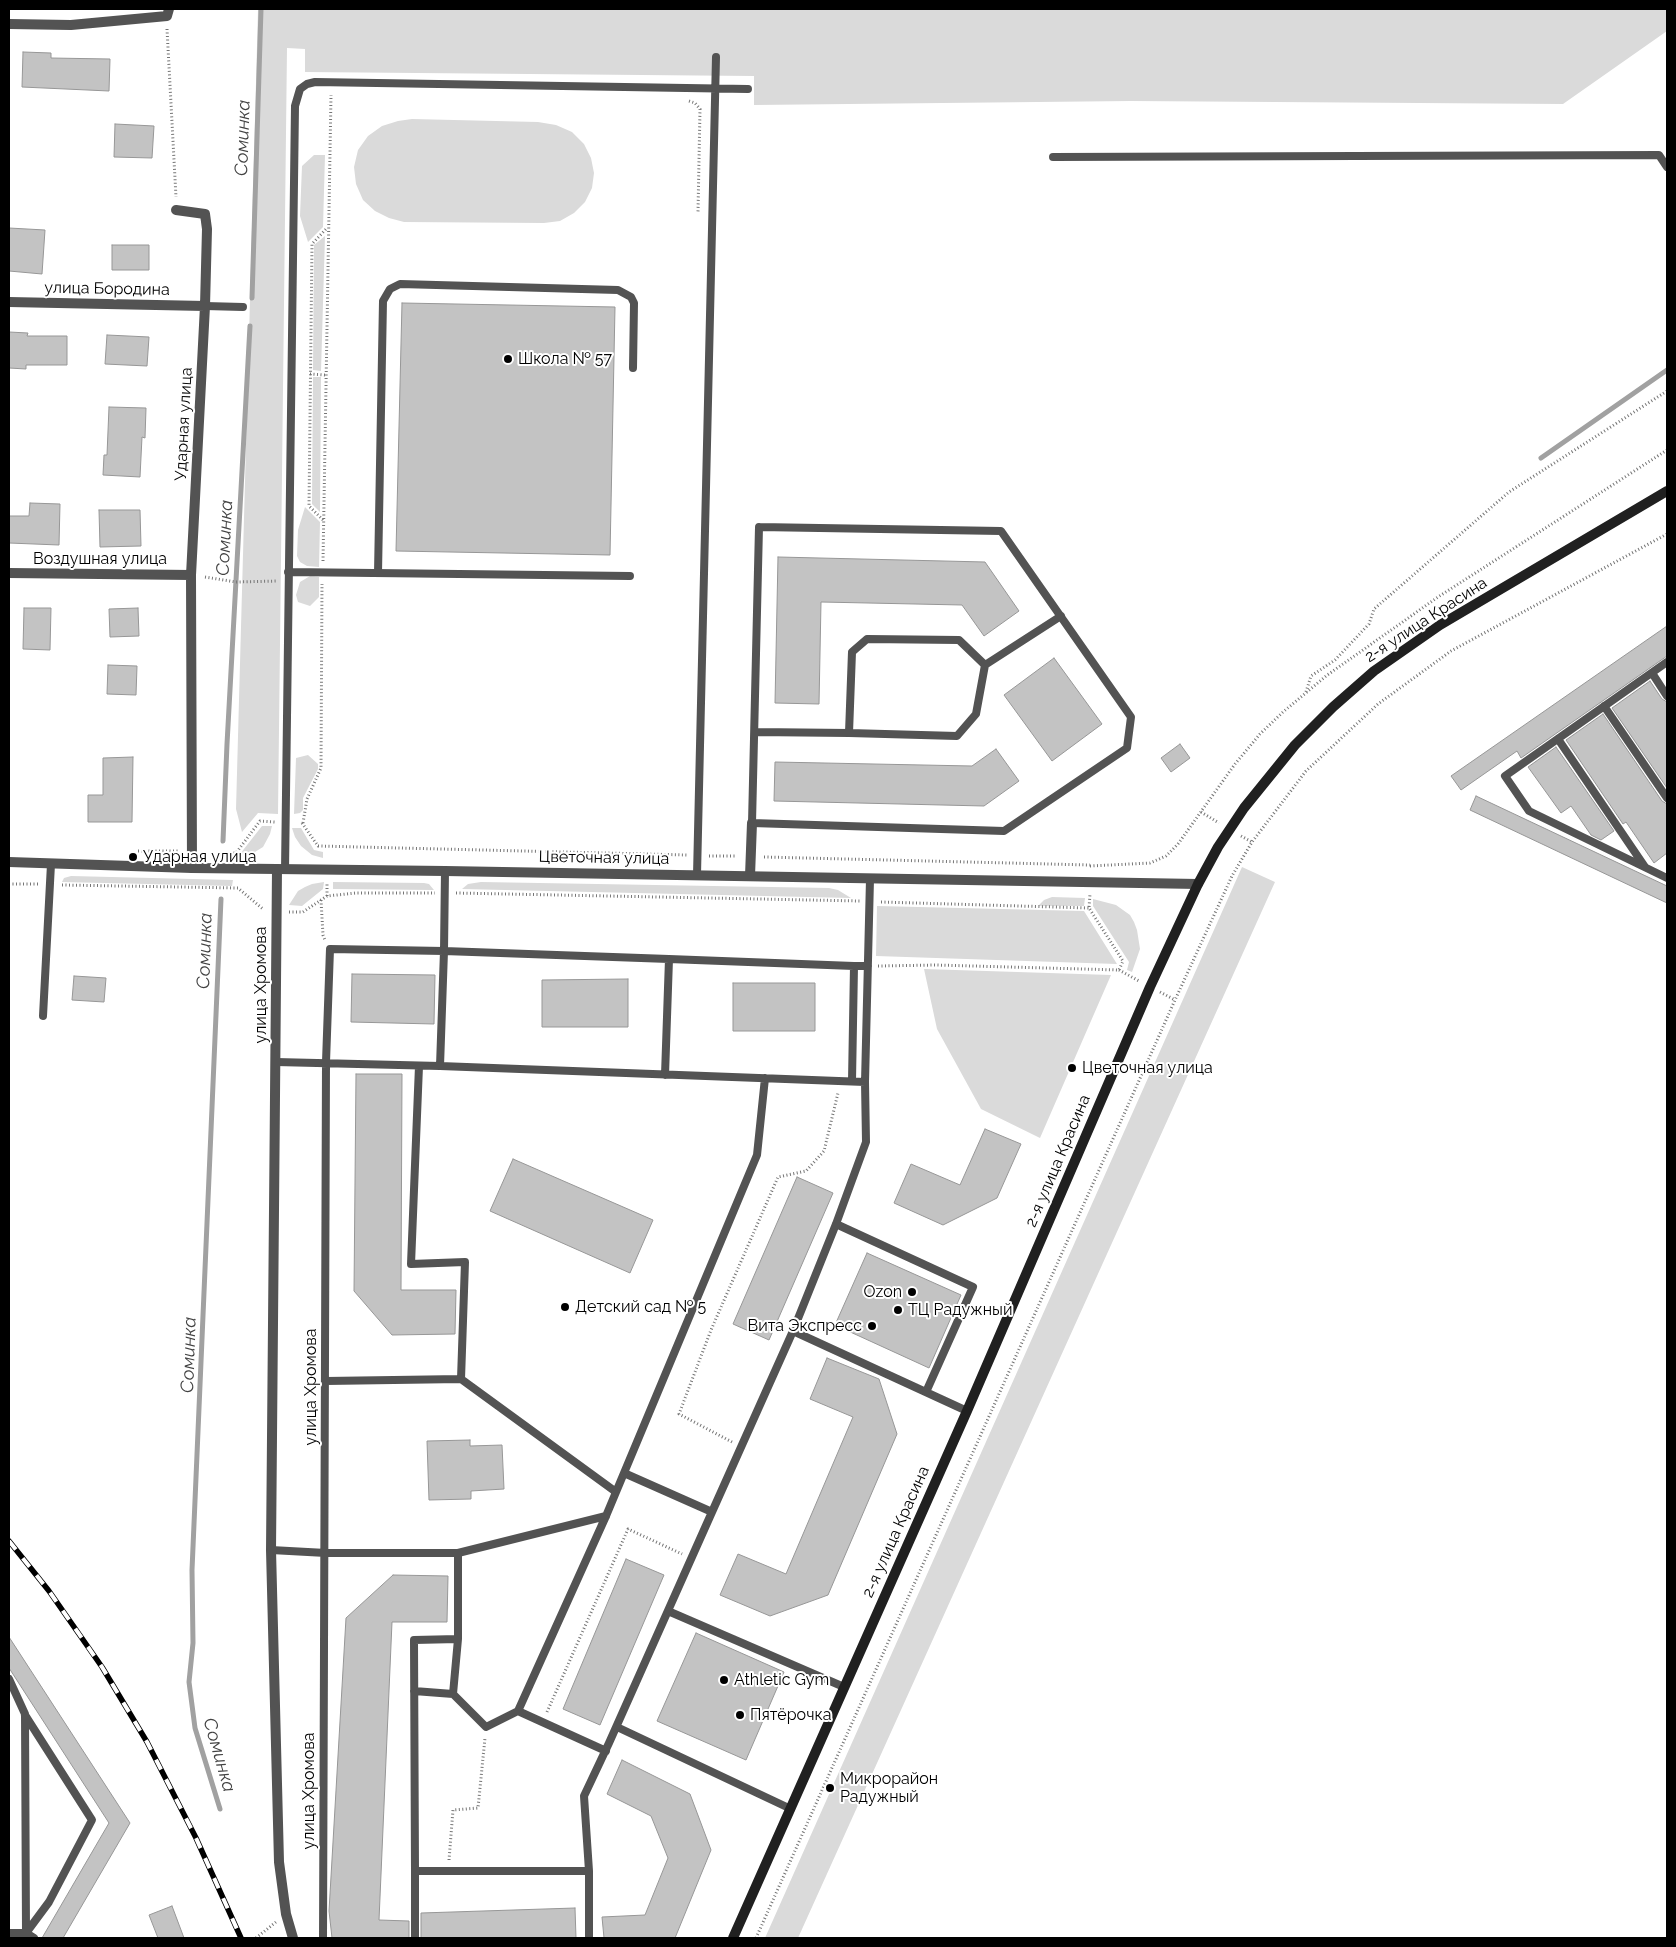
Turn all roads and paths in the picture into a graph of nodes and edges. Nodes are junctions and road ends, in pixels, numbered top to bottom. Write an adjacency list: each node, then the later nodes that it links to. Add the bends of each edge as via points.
1 (168, 12): 2 (street, via 71,25); 10 (path)
2 (9, 24)
3 (716, 57): 4 (lane)
4 (716, 88): 5 (lane); 27 (lane, via 315,82 300,89 295,106); 48 (lane)
5 (748, 89)
6 (339, 96): 12 (path, via 330,95)
7 (681, 101): 11 (path, via 695,103 700,109)
8 (1052, 157): 9 (lane, via 1659,155)
9 (1667, 166)
10 (176, 210): 14 (street, Ударная улица, via 205,214)
11 (698, 218)
12 (328, 228): 17 (path, via 312,244); 18 (path)
13 (9, 302): 14 (street, улица Бородина)
14 (205, 306): 15 (lane); 26 (street, Ударная улица)
15 (243, 307)
16 (633, 368): 25 (lane, via 634,303 631,297 618,290 400,284 390,289 383,301)
17 (310, 374): 18 (path); 21 (path, via 309,506)
18 (326, 375): 21 (path)
19 (1667, 392): 33 (path, via 1510,492 1374,609 1369,624 1335,660 1311,676)
20 (1667, 492): 64 (main road, 2-я улица Красина, via 1440,625 1353,689 1314,725 1260,786 1218,847)
21 (323, 520): 23 (path)
22 (1667, 534): 126 (path, via 1451,651 1378,704 1306,771 1252,842 1232,876)
23 (323, 572): 25 (lane); 27 (lane); 41 (path, via 321,768 308,799)
24 (9, 573): 26 (street, Воздушная улица)
25 (378, 573): 28 (lane)
26 (191, 575): 27 (path, via 236,582); 45 (street, Ударная улица)
27 (288, 576): 40 (lane)
28 (630, 576)
29 (1061, 616): 31 (lane); 36 (lane, via 1001,531 758,527); 42 (lane, via 1130,717 1127,748 1004,831)
30 (1667, 662): 32 (lane)
31 (985, 665): 37 (lane, via 976,714 957,736); 37 (lane, via 959,640 867,639 852,652)
32 (1652, 673): 34 (lane); 35 (lane)
33 (1305, 693)
34 (1667, 696)
35 (1604, 706): 38 (lane); 39 (lane)
36 (755, 732): 37 (lane); 42 (lane)
37 (849, 733)
38 (1558, 739): 54 (lane); 54 (lane, via 1505,776 1529,811)
39 (1667, 798)
40 (286, 822): 41 (path); 46 (path, via 260,821 236,853); 55 (lane)
41 (303, 823): 47 (path, via 318,846)
42 (752, 823): 49 (street)
43 (688, 845): 47 (path)
44 (134, 851): 45 (path)
45 (192, 852): 53 (street, Ударная улица)
46 (226, 854)
47 (688, 855): 48 (path)
48 (698, 855): 49 (path); 57 (lane)
49 (751, 856): 52 (path); 58 (street)
50 (9, 862): 51 (street, Цветочная улица)
51 (51, 864): 53 (street, Цветочная улица); 63 (lane)
52 (1090, 865)
53 (192, 868): 55 (street, Цветочная улица)
54 (1646, 868): 59 (lane)
55 (281, 870): 56 (street, Цветочная улица); 69 (street, улица Хромова)
56 (445, 871): 57 (street, Цветочная улица); 65 (lane)
57 (697, 875): 58 (street, Цветочная улица)
58 (750, 876): 60 (street, Цветочная улица)
59 (1667, 878)
60 (870, 879): 61 (street, Цветочная улица); 67 (lane)
61 (1090, 883): 64 (street, Цветочная улица); 68 (path)
62 (9, 884): 63 (path)
63 (50, 884): 69 (path, via 238,888 266,911); 75 (lane)
64 (1198, 884): 90 (main road, 2-я улица Красина, via 1150,987)
65 (444, 892): 66 (path, via 356,893 327,896); 67 (path); 71 (lane)
66 (321, 900): 69 (path, via 303,912); 70 (path)
67 (869, 901): 68 (path); 74 (lane)
68 (1089, 908): 74 (path, via 1123,961 1119,970)
69 (276, 912): 76 (street, улица Хромова)
70 (322, 936)
71 (444, 951): 72 (lane); 77 (lane, улица Хромова, via 330,949); 79 (lane)
72 (669, 959): 73 (lane); 80 (lane)
73 (854, 966): 74 (lane); 83 (lane)
74 (868, 966): 84 (lane)
75 (43, 1016)
76 (276, 1062): 77 (lane); 96 (street, улица Хромова)
77 (326, 1062): 78 (lane); 88 (lane, улица Хромова)
78 (419, 1066): 79 (lane); 87 (lane, via 411,1264 465,1262)
79 (440, 1066): 80 (lane)
80 (664, 1074): 81 (lane)
81 (765, 1078): 82 (lane); 92 (lane, via 757,1155)
82 (841, 1081): 83 (lane); 91 (path, via 824,1151 806,1171 778,1177 711,1330 680,1414)
83 (852, 1081): 84 (lane)
84 (866, 1082): 85 (lane, via 866,1142)
85 (836, 1224): 86 (lane); 89 (lane, via 972,1287)
86 (793, 1331): 89 (lane); 91 (lane)
87 (462, 1379): 88 (lane); 93 (lane)
88 (326, 1381): 97 (lane, улица Хромова)
89 (926, 1392): 90 (lane)
90 (967, 1411): 103 (main road, 2-я улица Красина)
91 (741, 1447): 94 (lane)
92 (624, 1473): 93 (lane); 94 (lane)
93 (616, 1492): 95 (lane)
94 (712, 1512): 99 (lane)
95 (606, 1516): 98 (lane); 106 (lane)
96 (271, 1550): 97 (lane); 116 (street, улица Хромова, via 279,1862)
97 (326, 1553): 98 (lane); 122 (lane, улица Хромова)
98 (458, 1553): 101 (lane)
99 (692, 1559): 100 (lane); 107 (path, via 628,1530)
100 (668, 1611): 103 (lane); 110 (lane)
101 (458, 1639): 104 (lane, via 414,1640); 105 (lane)
102 (9, 1679): 108 (lane)
103 (844, 1687): 112 (main road, 2-я улица Красина)
104 (414, 1691): 105 (lane); 115 (lane)
105 (453, 1694): 109 (lane)
106 (518, 1711): 109 (lane); 111 (lane)
107 (547, 1713)
108 (25, 1714): 118 (lane); 118 (lane, via 92,1820 49,1902)
109 (486, 1727): 113 (path, via 478,1808 453,1810)
110 (616, 1727): 111 (lane); 112 (lane)
111 (606, 1751): 114 (lane, via 584,1796)
112 (791, 1808): 125 (main road, 2-я улица Красина)
113 (448, 1871): 114 (lane); 115 (lane)
114 (589, 1871): 124 (lane)
115 (415, 1872): 123 (lane)
116 (286, 1914): 120 (path); 121 (street, улица Хромова)
117 (9, 1933): 118 (lane)
118 (26, 1933): 119 (lane)
119 (34, 1938)
120 (256, 1938)
121 (293, 1938)
122 (324, 1938)
123 (415, 1938)
124 (589, 1938)
125 (733, 1938)
126 (756, 1938)

